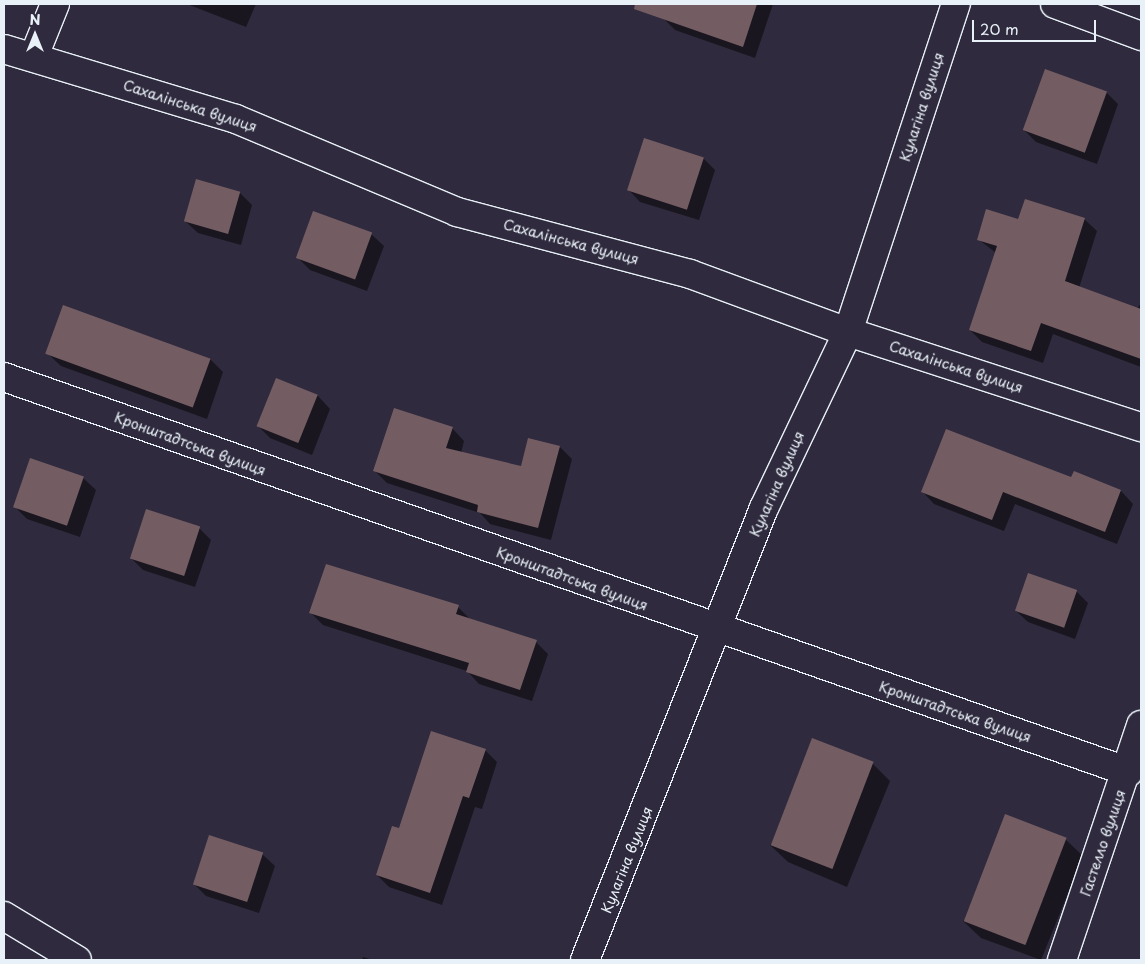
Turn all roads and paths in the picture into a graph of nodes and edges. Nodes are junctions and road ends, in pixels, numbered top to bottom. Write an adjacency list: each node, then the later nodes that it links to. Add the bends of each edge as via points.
1 (56, 4): 6 (street)
2 (956, 4): 7 (street, Кулагіна вулиця)
3 (1055, 4): 4 (street)
4 (1141, 36)
5 (4, 49): 6 (street, Сахалінська вулиця)
6 (34, 56): 7 (street, Сахалінська вулиця, via 236,119 456,212 690,274)
7 (848, 332): 9 (street, Сахалінська вулиця); 10 (street, Кулагіна вулиця, via 764,508)
8 (4, 377): 10 (street, Кронштадтська вулиця)
9 (1141, 427)
10 (716, 630): 12 (street, Кронштадтська вулиця); 15 (street, Кулагіна вулиця)
11 (1141, 725): 12 (street, Гастелло вулиця)
12 (1135, 775): 16 (street, Гастелло вулиця)
13 (4, 916): 14 (street)
14 (77, 960)
15 (585, 960)
16 (1062, 960)

